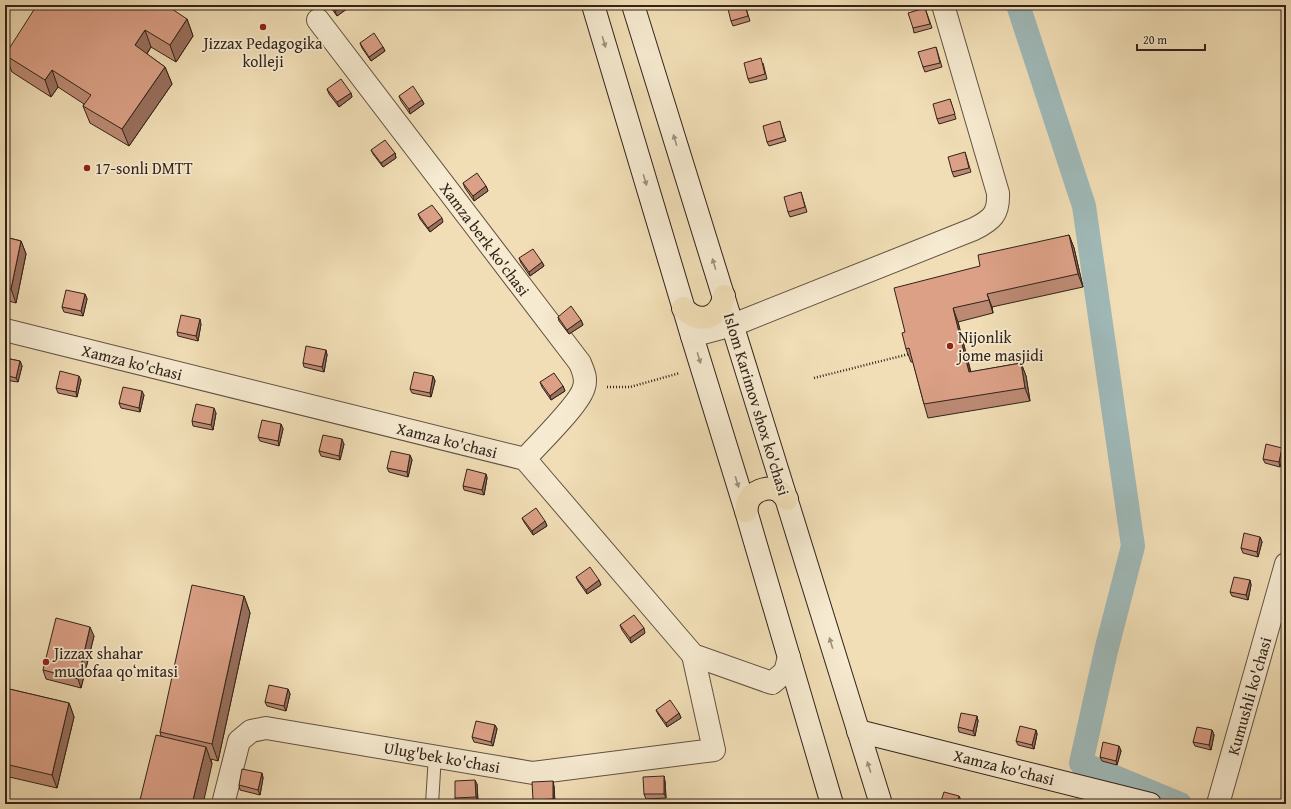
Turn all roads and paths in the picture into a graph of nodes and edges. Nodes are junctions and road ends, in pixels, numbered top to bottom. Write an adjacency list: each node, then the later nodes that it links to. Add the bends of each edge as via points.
1 (592, 5): 6 (street, one-way to 6)
2 (633, 5): 5 (street, Islom Karimov shox ko'chasi, one-way to 2)
3 (943, 5): 7 (street, via 998,192 999,203 996,212 988,222 974,229)
4 (318, 20): 13 (street, Xamza berk ko'chasi, via 580,363 585,376)
5 (724, 296): 6 (main road, via 723,304 712,316 696,318); 7 (street, Islom Karimov shox ko'chasi)
6 (683, 308): 9 (street)
7 (733, 325): 9 (street); 15 (street, Islom Karimov shox ko'chasi)
8 (5, 330): 14 (street, Xamza ko'chasi)
9 (692, 336): 11 (street, one-way to 11)
10 (909, 354): 12 (path)
11 (702, 368): 13 (path, via 630,387); 16 (street, one-way to 16)
12 (814, 378)
13 (584, 388): 14 (street, via 578,400)
14 (525, 459): 18 (street)
15 (787, 499): 16 (main road, via 770,488 761,490 748,501); 20 (street, Islom Karimov shox ko'chasi, one-way to 15)
16 (746, 511): 19 (street)
17 (1286, 564): 27 (street, Kumushli ko'chasi)
18 (693, 655): 19 (street, via 772,684 784,672); 21 (street, Ulug'bek ko'chasi, via 714,750 533,773)
19 (789, 657): 24 (street)
20 (858, 731): 25 (street, Islom Karimov shox ko'chasi, one-way to 20); 26 (street, Xamza ko'chasi)
21 (435, 755): 22 (street, Ulug'bek ko'chasi, via 266,728 251,731 239,741); 23 (lane)
22 (224, 804)
23 (432, 804)
24 (832, 804)
25 (881, 804)
26 (1150, 804)
27 (1218, 804)

